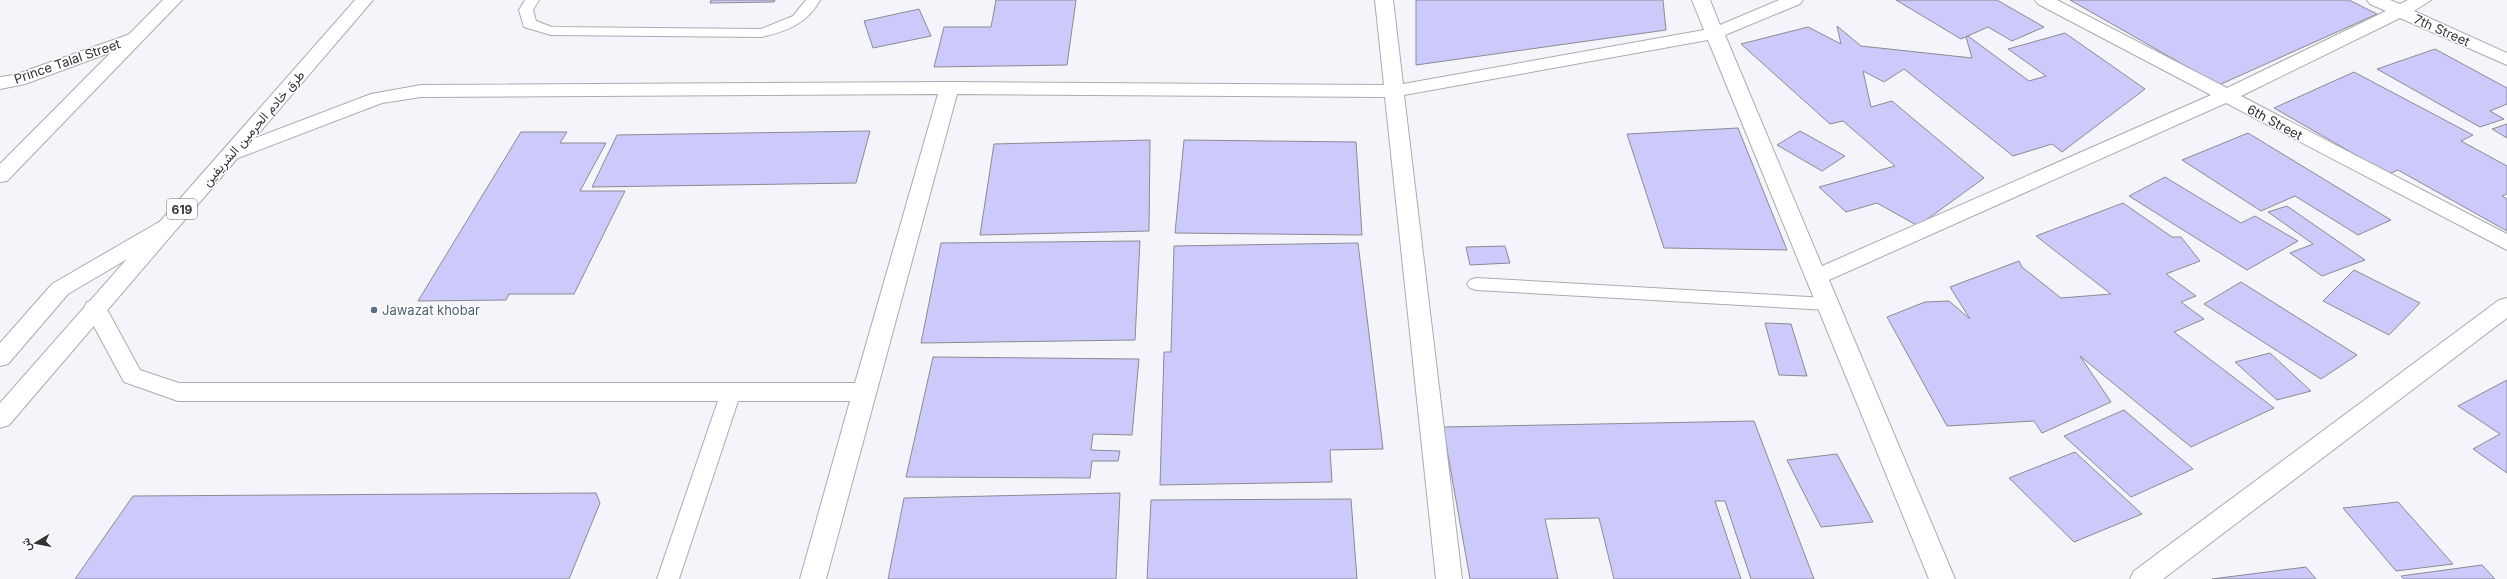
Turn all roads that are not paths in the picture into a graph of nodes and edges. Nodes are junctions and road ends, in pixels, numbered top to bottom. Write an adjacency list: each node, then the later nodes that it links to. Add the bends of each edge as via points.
1 (173, 0): 13 (main road)
2 (364, 0): 19 (main road, طرق خادم الحرمين الشريفين / 619)
3 (532, 0): 4 (lane, via 526,10 529,24 551,31 762,33 790,24 808,12)
4 (813, 0)
5 (1384, 0): 17 (main road)
6 (1701, 0): 12 (main road)
7 (1794, 0): 12 (main road)
8 (2044, 0): 18 (main road, 6th Street)
9 (2376, 0): 11 (main road, 7th Street)
10 (2422, 0): 11 (main road)
11 (2401, 12): 14 (main road, 7th Street); 18 (main road)
12 (1715, 33): 17 (main road); 23 (main road)
13 (133, 38): 15 (main road, Prince Talal Street, via 18,80); 20 (main road)
14 (2507, 60)
15 (0, 83)
16 (949, 88): 17 (main road); 19 (main road, via 421,91 378,98); 30 (main road)
17 (1395, 91): 34 (main road)
18 (2226, 96): 22 (main road, 6th Street); 23 (main road)
19 (231, 154): 21 (main road, طرق خادم الحرمين الشريفين / 619)
20 (0, 176)
21 (166, 227): 27 (main road, طرق خادم الحرمين الشريفين / 619); 28 (main road, via 60,289)
22 (2507, 243)
23 (1816, 276): 25 (main road)
24 (1476, 284): 25 (lane)
25 (1827, 304): 35 (main road)
26 (2507, 306): 36 (main road)
27 (95, 308): 29 (main road, via 132,376 178,392); 31 (main road, طرق خادم الحرمين الشريفين / 619)
28 (0, 358)
29 (731, 392): 30 (main road); 32 (lane)
30 (866, 392): 33 (main road)
31 (0, 419)
32 (668, 579)
33 (813, 579)
34 (1449, 579)
35 (1942, 579)
36 (2143, 579)

